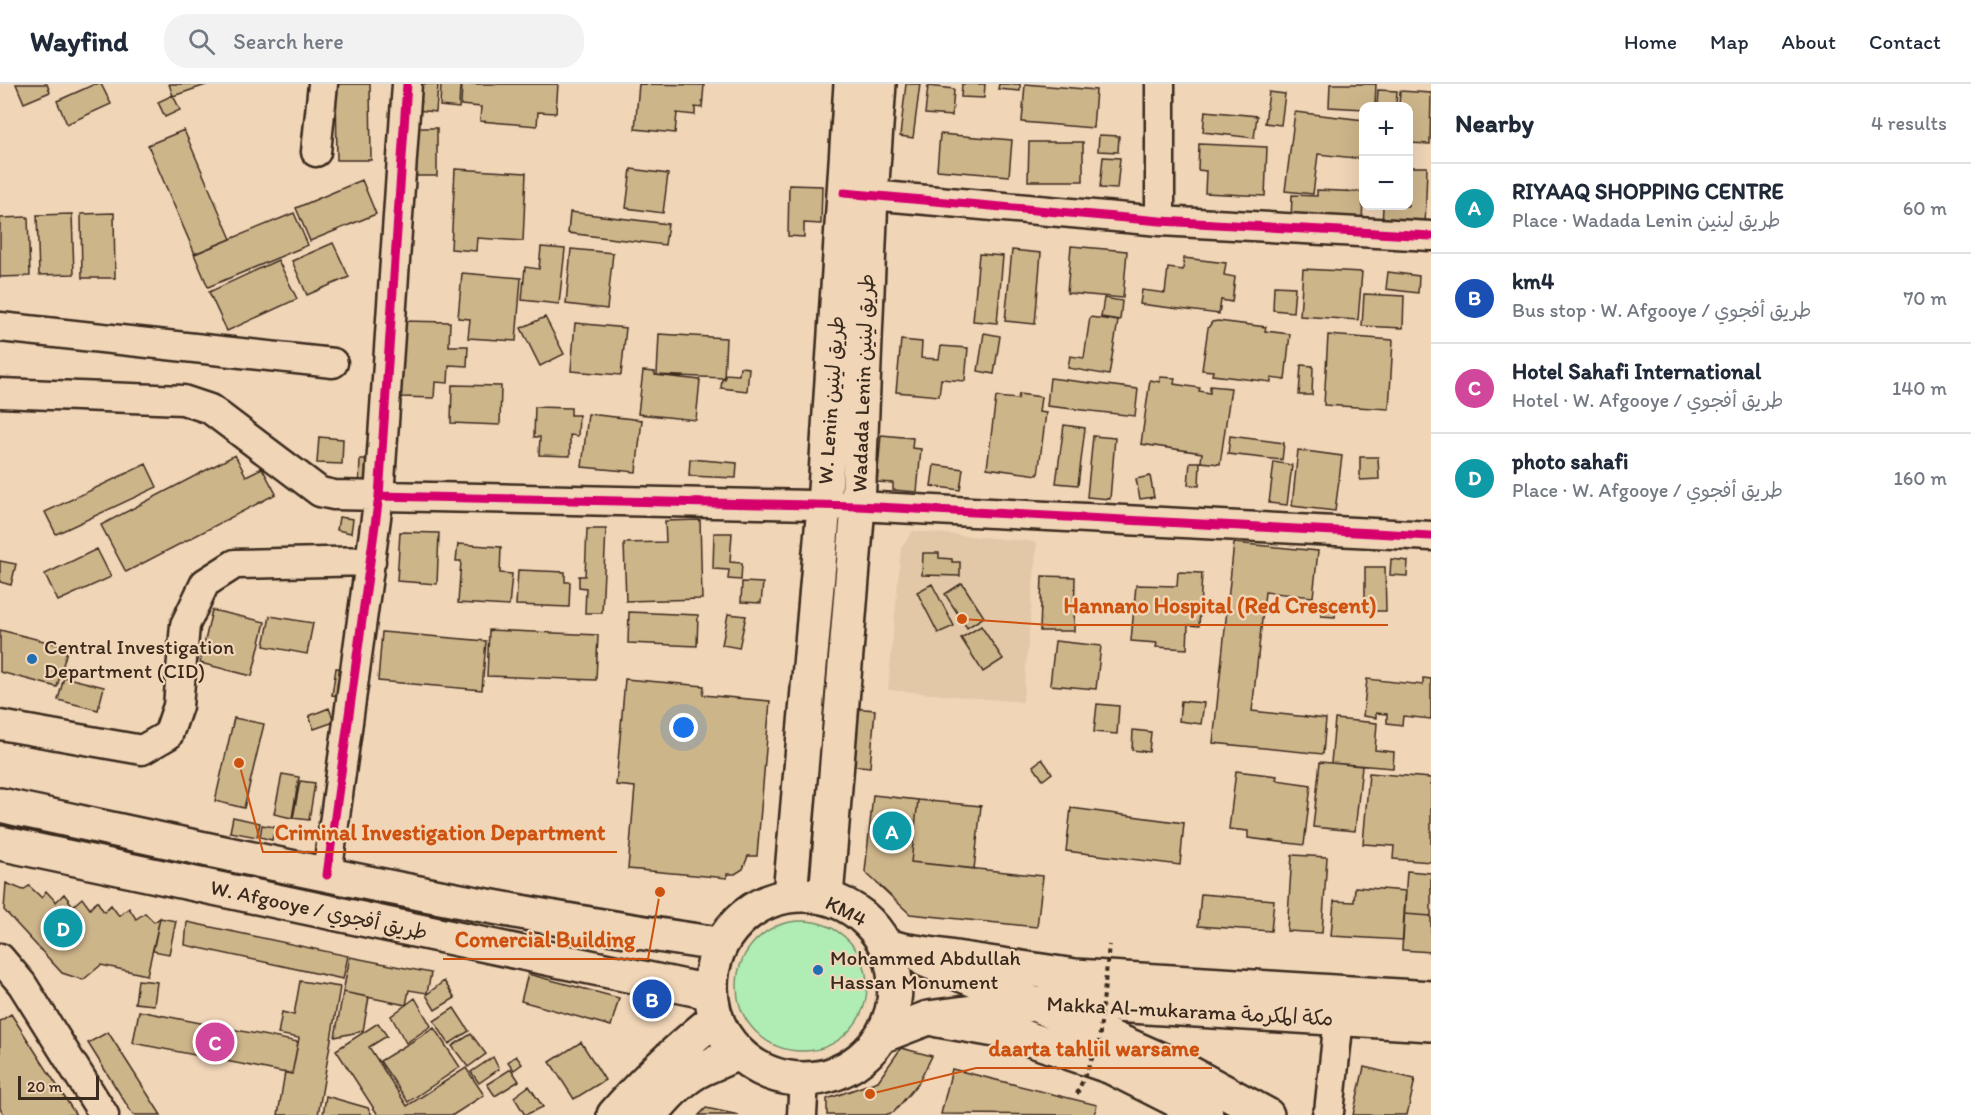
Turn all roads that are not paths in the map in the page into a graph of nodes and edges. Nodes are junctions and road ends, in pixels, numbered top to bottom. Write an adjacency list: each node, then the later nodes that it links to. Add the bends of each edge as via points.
1 (323, 84): 6 (street)
2 (407, 84): 13 (street)
3 (851, 84): 7 (main road, W. Lenin طريق لينين)
4 (879, 84): 7 (main road, Wadada Lenin طريق لينين)
5 (1160, 84): 8 (street)
6 (316, 152)
7 (857, 194): 8 (street); 14 (main road, W. Lenin طريق لينين); 15 (main road, Wadada Lenin طريق لينين)
8 (1160, 221): 9 (street)
9 (1431, 236)
10 (0, 327): 11 (street)
11 (333, 363)
12 (0, 393): 13 (street, via 196,403 210,409 320,492)
13 (379, 496): 14 (street); 17 (street)
14 (824, 506): 15 (street); 22 (main road, W. Lenin طريق لينين)
15 (858, 506): 16 (street); 23 (main road, Wadada Lenin طريق لينين)
16 (1431, 536)
17 (371, 561): 18 (street, via 235,564 205,583 185,626 178,706 168,735 142,750); 21 (street)
18 (0, 725)
19 (0, 804): 21 (main road)
20 (0, 843): 29 (main road, W. Afgooye / طريق أفجوي)
21 (327, 875): 24 (main road)
22 (790, 895): 23 (main road, KM4); 24 (main road, KM4, via 758,905 740,918)
23 (826, 897): 25 (main road, KM4, via 859,913)
24 (719, 944): 29 (main road, KM4, via 712,965)
25 (895, 948): 28 (main road); 30 (main road, Makka Al-mukarama مكة المكرمة, via 1075,976); 33 (main road, KM4, via 895,1001)
26 (0, 958): 36 (street, via 22,984)
27 (1431, 998): 30 (main road, Makka Al-mukarama مكة المكرمة)
28 (1034, 1004): 30 (main road, Makka Al-mukarama مكة المكرمة); 31 (main road, Makka Al-mukarama مكة المكرمة); 41 (main road, via 1184,1070)
29 (712, 1005): 34 (main road, KM4, via 725,1037); 37 (main road, via 687,1041 641,1083)
30 (1339, 1005): 32 (main road, Makka Al-mukarama مكة المكرمة); 42 (street)
31 (928, 1018): 33 (main road, Makka Al-mukarama مكة المكرمة); 40 (main road, via 1023,1036 1111,1067)
32 (1431, 1024)
33 (881, 1036): 35 (main road, KM4, via 867,1054 848,1067 827,1076)
34 (738, 1053): 35 (main road, KM4, via 769,1073); 38 (main road, via 685,1080)
35 (804, 1079): 39 (street)
36 (104, 1115)
37 (614, 1115)
38 (651, 1115)
39 (802, 1115)
40 (1206, 1115)
41 (1267, 1115)
42 (1327, 1115)

